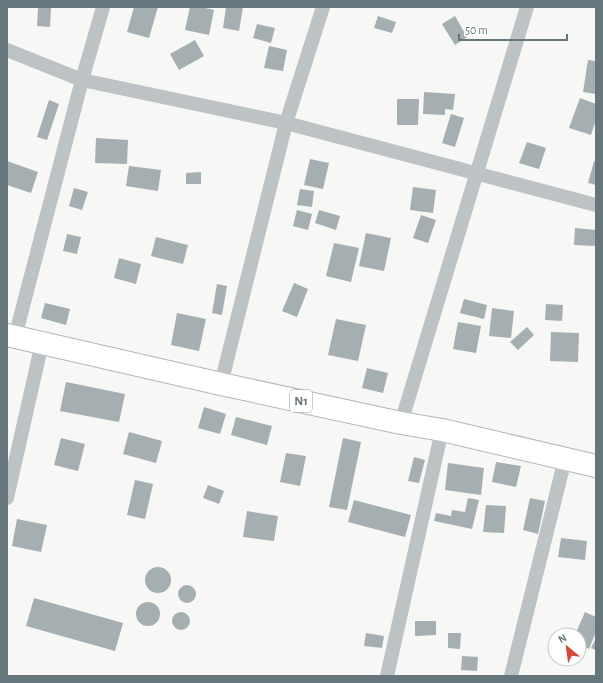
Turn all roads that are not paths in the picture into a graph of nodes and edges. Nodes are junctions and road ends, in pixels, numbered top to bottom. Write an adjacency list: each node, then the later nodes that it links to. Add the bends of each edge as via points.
1 (103, 7): 5 (street)
2 (323, 7): 6 (street)
3 (527, 7): 7 (street)
4 (7, 50): 5 (street)
5 (82, 80): 6 (street); 9 (street)
6 (286, 123): 7 (street); 11 (street)
7 (477, 173): 8 (street); 12 (street)
8 (596, 205)
9 (11, 336): 10 (highway, N1)
10 (42, 343): 11 (highway, N1); 16 (street)
11 (222, 384): 12 (highway, N1)
12 (401, 423): 13 (highway, N1)
13 (442, 430): 14 (highway, N1); 17 (street)
14 (565, 459): 15 (highway, N1); 18 (street)
15 (596, 466)
16 (7, 498)
17 (387, 676)
18 (511, 676)

